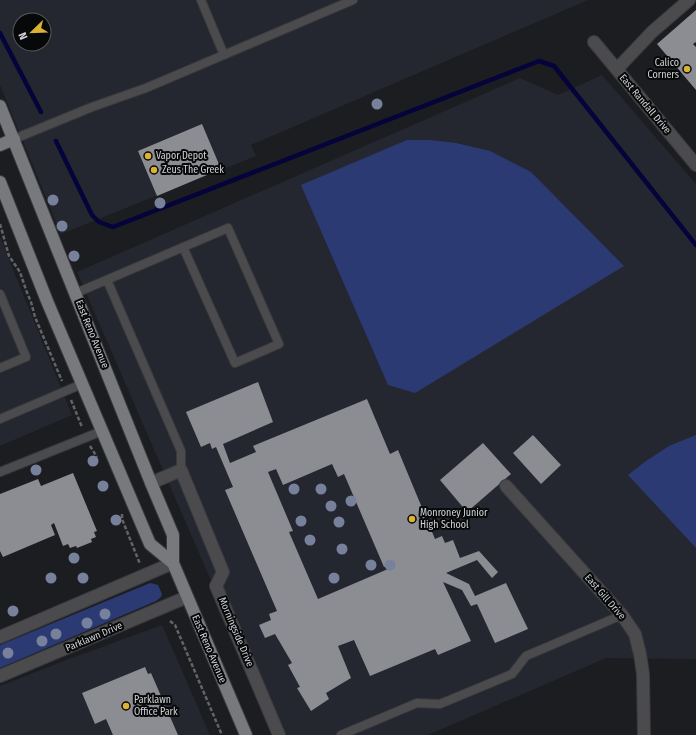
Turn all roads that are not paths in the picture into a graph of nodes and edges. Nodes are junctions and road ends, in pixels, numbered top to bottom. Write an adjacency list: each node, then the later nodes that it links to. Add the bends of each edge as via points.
1 (201, 0): 5 (lane)
2 (353, 0): 5 (lane)
3 (689, 0): 6 (street, via 652,32)
4 (594, 42): 6 (street, East Randall Drive)
5 (224, 55): 8 (lane)
6 (616, 69): 10 (street, East Randall Drive)
7 (0, 106): 8 (main road, East Reno Avenue)
8 (14, 139): 9 (main road); 14 (main road, East Reno Avenue)
9 (0, 145)
10 (696, 165)
11 (0, 182): 17 (main road, East Reno Avenue)
12 (183, 247): 12 (lane, via 228,228 279,344 235,363); 13 (lane)
13 (107, 280): 14 (lane); 20 (lane, via 181,451)
14 (76, 293): 22 (main road, East Reno Avenue)
15 (0, 294): 16 (lane, via 26,357)
16 (0, 368)
17 (82, 384): 18 (lane); 19 (main road, East Reno Avenue)
18 (0, 419)
19 (102, 431): 21 (lane); 24 (main road, East Reno Avenue, via 150,544)
20 (181, 470): 22 (street); 30 (street, Morningside Drive, via 223,572 216,586)
21 (0, 472)
22 (151, 483): 24 (main road, East Reno Avenue, via 173,535)
23 (506, 486): 26 (street, East Gill Drive)
24 (173, 563): 25 (main road, East Reno Avenue); 27 (street)
25 (187, 598): 28 (street, Parklawn Drive); 29 (main road, East Reno Avenue)
26 (622, 615): 31 (lane, via 526,656 512,674 440,704 417,703); 32 (street, East Gill Drive, via 635,634 640,654 643,674)
27 (0, 637)
28 (0, 676)
29 (246, 735)
30 (279, 735)
31 (341, 735)
32 (644, 735)

